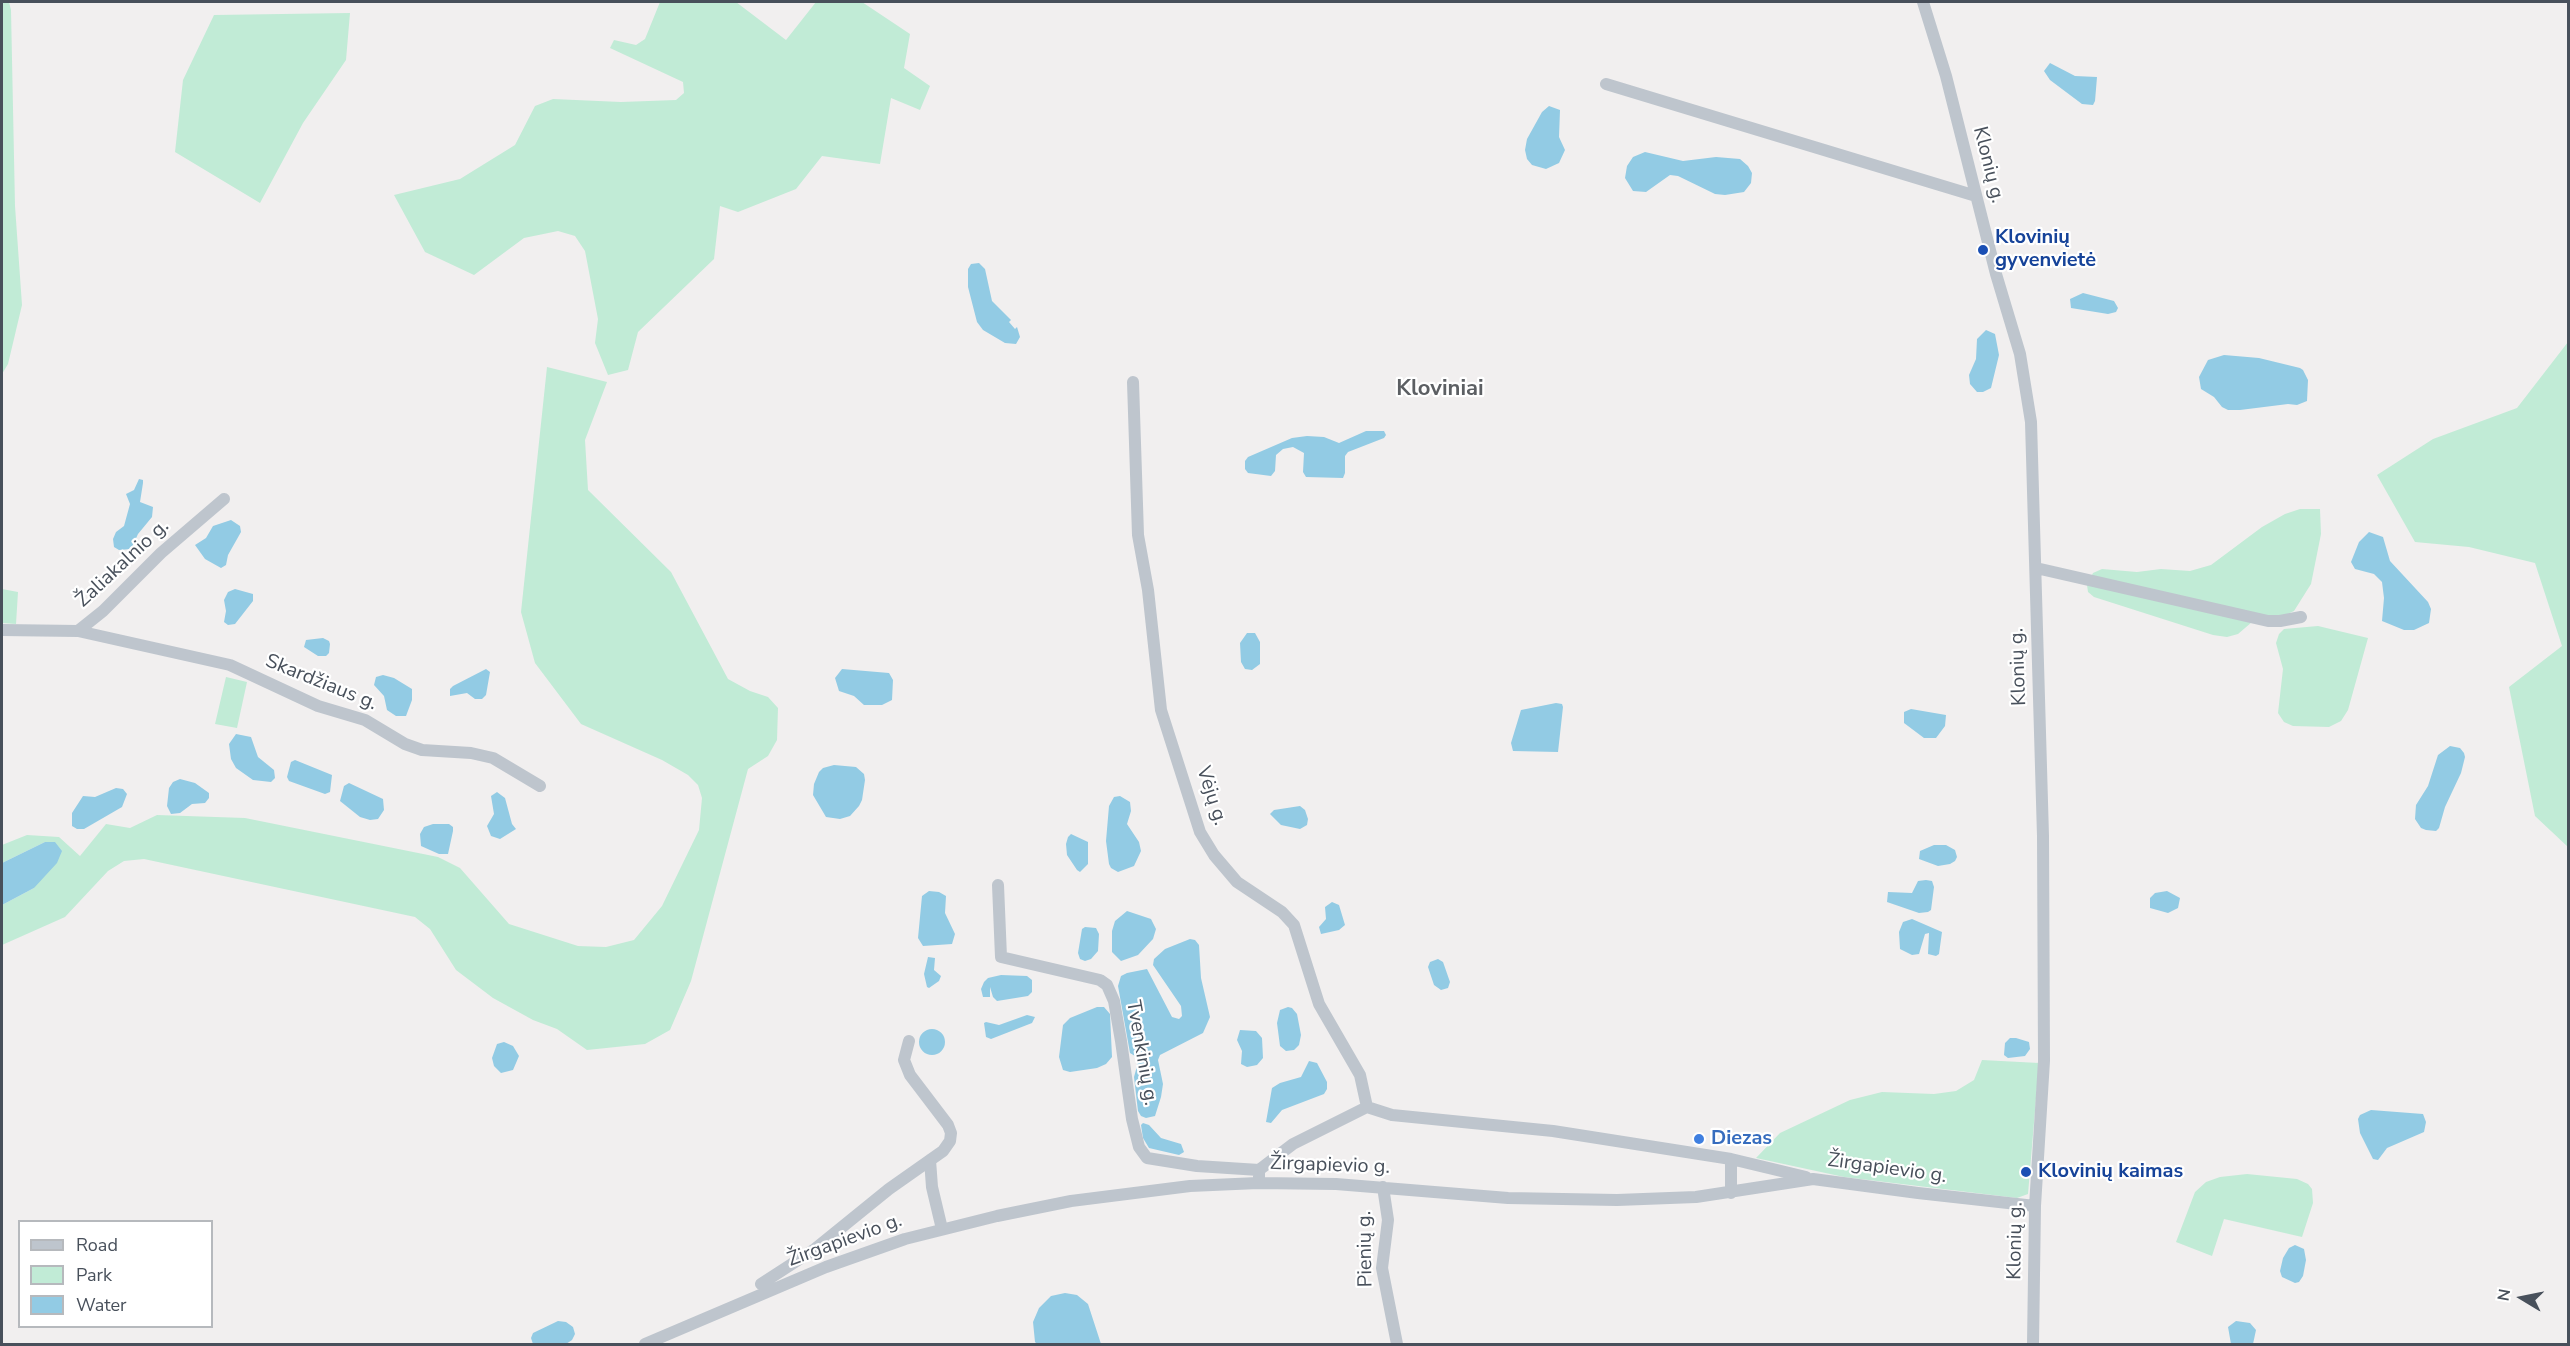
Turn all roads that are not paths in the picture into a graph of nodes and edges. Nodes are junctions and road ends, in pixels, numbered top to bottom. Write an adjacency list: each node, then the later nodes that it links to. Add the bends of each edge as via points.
1 (1923, 2): 3 (street, Klonių g.)
2 (1606, 84): 3 (street)
3 (1976, 196): 6 (street, Klonių g., via 2020,354 2031,422)
4 (1133, 382): 13 (street, Vėjų g., via 1138,535 1161,710 1200,832 1237,882 1282,912 1294,925 1319,1004 1360,1075)
5 (224, 499): 9 (street, Žaliakalnio g.)
6 (2036, 568): 7 (street, via 2268,621); 20 (street, Klonių g., via 2044,1061)
7 (2301, 617)
8 (2, 630): 9 (street, Žaliakalnio g.)
9 (78, 631): 10 (street, Skardžiaus g., via 230,665 318,706 365,720 405,744 423,750 493,758)
10 (540, 786)
11 (998, 885): 16 (street, Tvenkinių g., via 1001,957 1100,980 1107,986 1121,1041 1132,1119 1139,1147 1147,1158)
12 (909, 1041): 15 (street, via 904,1060 910,1075 951,1133 943,1151)
13 (1367, 1107): 14 (street, via 1392,1115 1553,1131); 16 (street, via 1293,1143)
14 (1731, 1159): 17 (street); 19 (street)
15 (930, 1160): 21 (street); 22 (street, via 815,1249)
16 (1259, 1176): 18 (street, Žirgapievio g.); 21 (street, Žirgapievio g., via 1110,1195)
17 (1813, 1179): 19 (street, Žirgapievio g.); 20 (street, Žirgapievio g.)
18 (1383, 1187): 19 (street, Žirgapievio g., via 1555,1199); 24 (street, Pienių g., via 1388,1220 1382,1268)
19 (1731, 1193)
20 (2036, 1206): 25 (street, Klonių g.)
21 (942, 1229): 23 (street, Žirgapievio g., via 826,1267)
22 (761, 1284)
23 (645, 1344)
24 (1397, 1344)
25 (2033, 1344)

